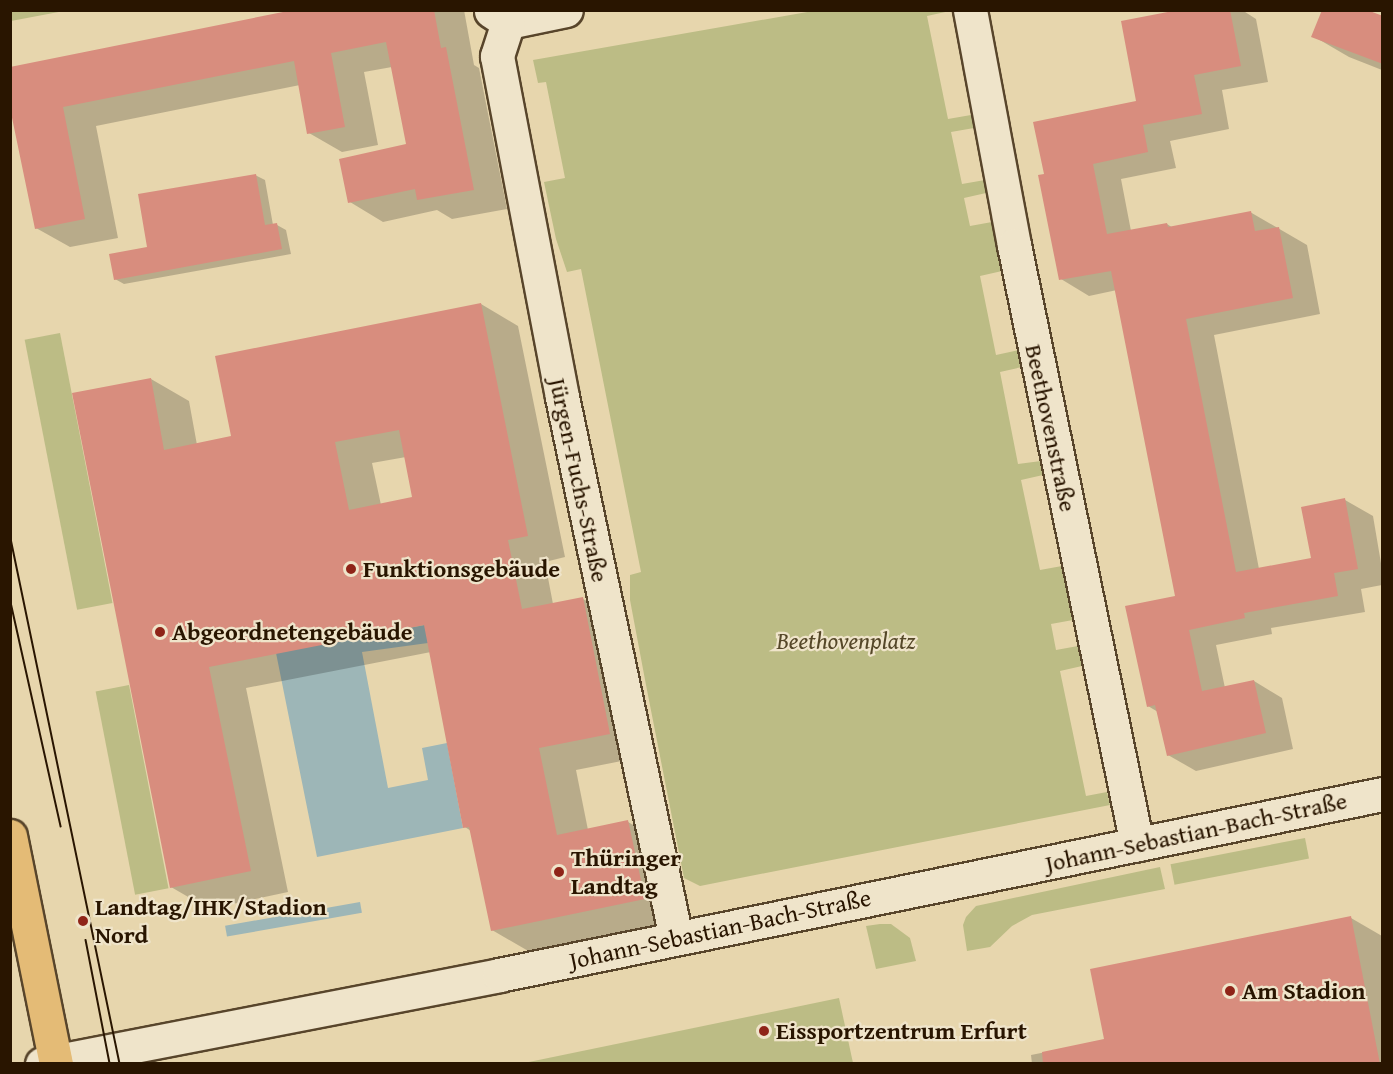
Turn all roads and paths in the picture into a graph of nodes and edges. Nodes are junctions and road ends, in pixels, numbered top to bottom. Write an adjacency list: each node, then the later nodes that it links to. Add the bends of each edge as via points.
1 (566, 10): 3 (street)
2 (970, 10): 6 (street, Beethovenstraße)
3 (499, 16): 7 (street, Jürgen-Fuchs-Straße, via 496,56 562,397)
4 (1383, 794): 6 (street, Johann-Sebastian-Bach-Straße)
5 (10, 836): 8 (main road)
6 (1137, 845): 7 (street, Johann-Sebastian-Bach-Straße)
7 (676, 938): 8 (street, Johann-Sebastian-Bach-Straße)
8 (52, 1062)

